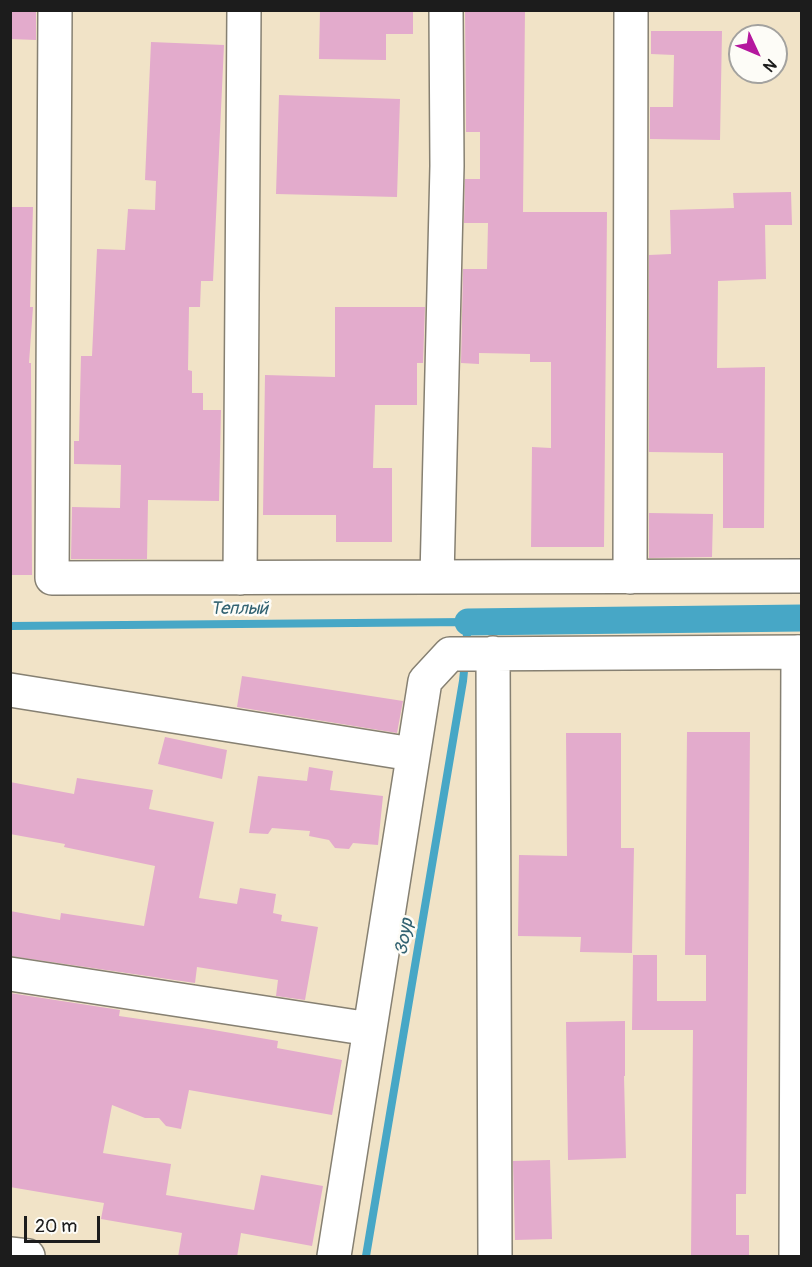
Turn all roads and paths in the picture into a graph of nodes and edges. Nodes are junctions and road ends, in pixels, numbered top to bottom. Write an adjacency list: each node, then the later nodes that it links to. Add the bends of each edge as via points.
1 (55, 10): 8 (street, via 52,579)
2 (244, 10): 8 (street)
3 (446, 10): 7 (street, via 447,165)
4 (631, 10): 5 (street)
5 (630, 576): 6 (street); 7 (street)
6 (801, 576)
7 (437, 577): 8 (street)
8 (240, 578)
9 (800, 652): 10 (street); 19 (street)
10 (493, 653): 12 (street, via 450,654 425,681); 18 (street)
11 (10, 690): 12 (street)
12 (412, 754): 14 (street)
13 (10, 974): 14 (street)
14 (370, 1029): 17 (street)
15 (10, 1254): 16 (street)
16 (28, 1257)
17 (334, 1257)
18 (495, 1257)
19 (796, 1257)

